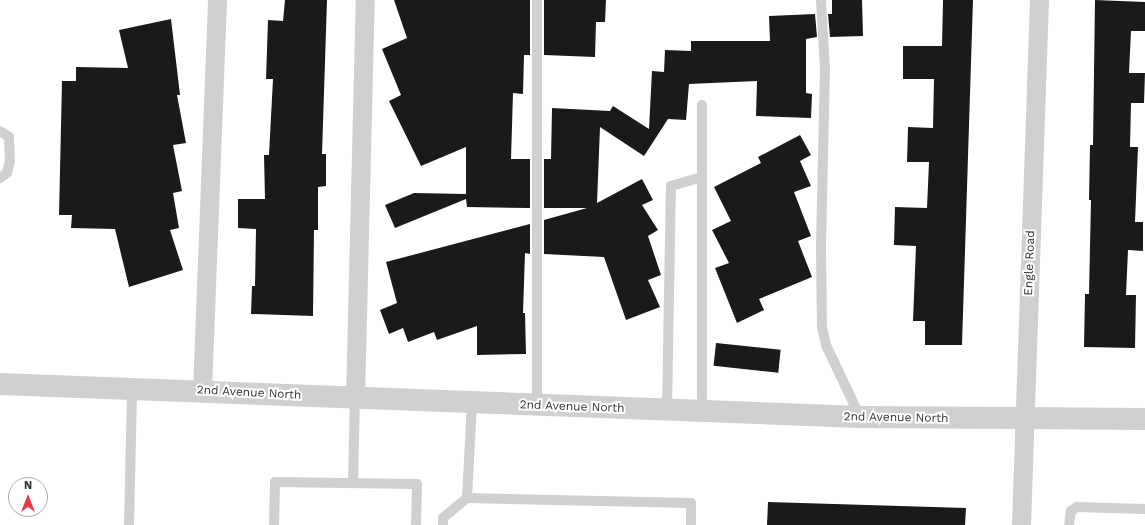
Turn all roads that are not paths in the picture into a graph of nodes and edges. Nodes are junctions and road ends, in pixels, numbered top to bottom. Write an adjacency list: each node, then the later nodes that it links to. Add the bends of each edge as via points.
1 (217, 0): 12 (street)
2 (365, 0): 13 (street)
3 (537, 0): 15 (lane)
4 (821, 0): 18 (lane, via 825,69 820,249 822,327 826,345)
5 (1038, 0): 20 (street, Engle Road)
6 (702, 105): 8 (lane)
7 (0, 131): 9 (lane, via 9,137 10,161 7,173)
8 (702, 177): 16 (lane, via 671,186); 17 (lane)
9 (0, 178)
10 (0, 384): 11 (street, 2nd Avenue North)
11 (132, 388): 12 (street, 2nd Avenue North); 24 (lane)
12 (202, 391): 13 (street, 2nd Avenue North)
13 (354, 398): 14 (street, 2nd Avenue North); 21 (lane)
14 (472, 403): 15 (street, 2nd Avenue North); 22 (lane)
15 (537, 406): 16 (street, 2nd Avenue North)
16 (666, 410): 17 (street, 2nd Avenue North)
17 (702, 412): 18 (street, 2nd Avenue North)
18 (860, 417): 20 (street, 2nd Avenue North)
19 (1145, 419): 20 (street, 2nd Avenue North)
20 (1024, 420): 29 (street, Engle Road)
21 (353, 483): 25 (lane, via 275,482); 26 (lane, via 417,484)
22 (467, 498): 27 (lane, via 443,518); 28 (lane, via 691,503)
23 (1145, 509): 30 (lane, via 1077,507 1071,511)
24 (129, 525)
25 (274, 525)
26 (416, 525)
27 (443, 525)
28 (691, 525)
29 (1021, 525)
30 (1069, 525)

